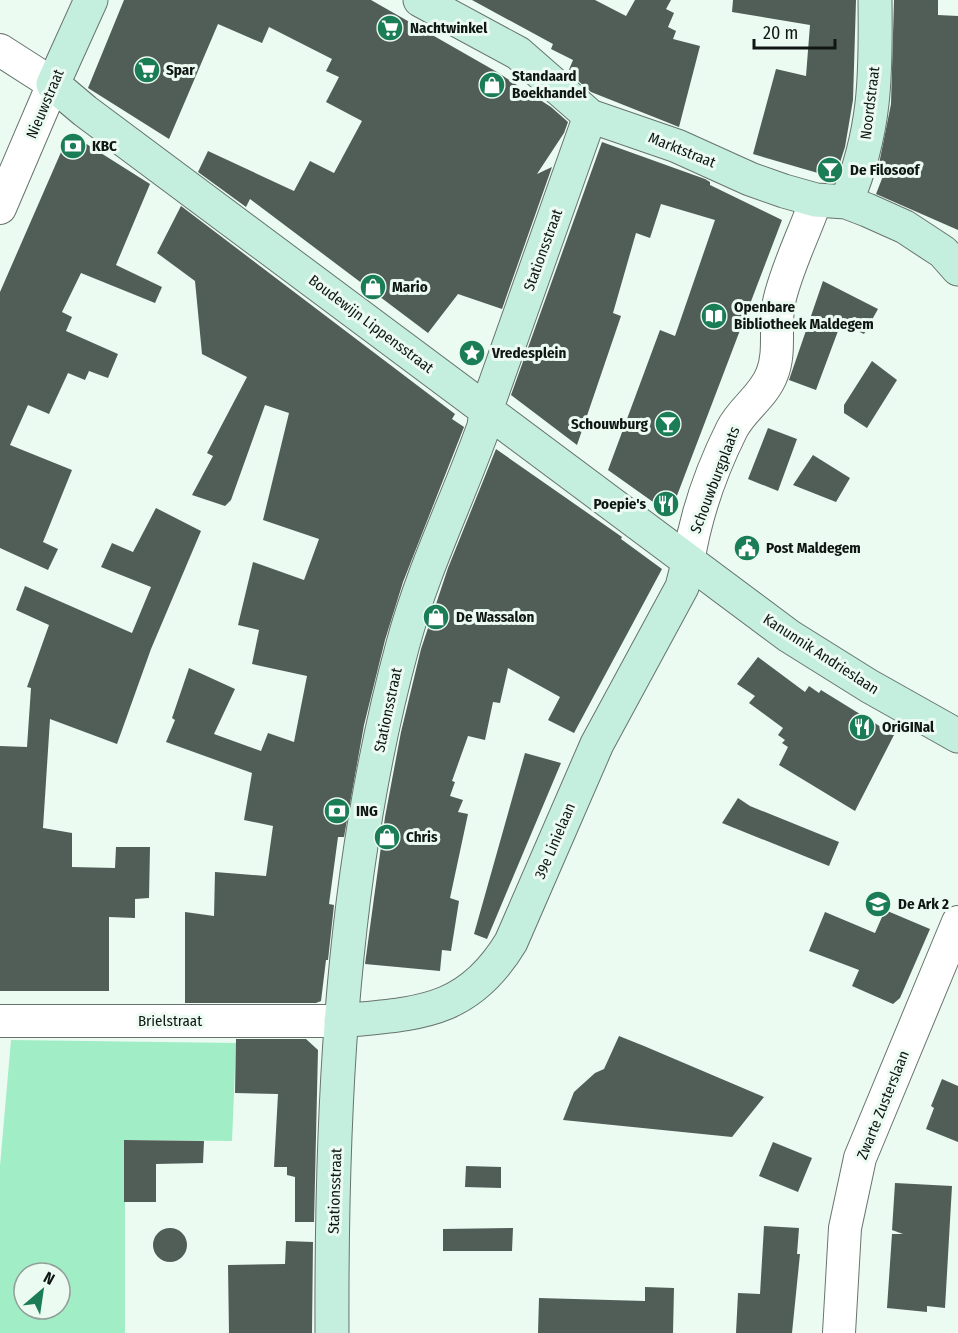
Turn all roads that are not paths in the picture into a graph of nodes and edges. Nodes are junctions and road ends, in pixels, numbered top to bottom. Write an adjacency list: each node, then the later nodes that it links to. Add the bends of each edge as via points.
1 (91, 0): 5 (street, Nieuwstraat)
2 (420, 0): 6 (street, Marktstraat, via 518,53)
3 (875, 0): 7 (street, Noordstraat, via 876,84 867,138)
4 (0, 50): 5 (street)
5 (53, 84): 8 (street, Nieuwstraat); 10 (street, Boudewijn Lippensstraat)
6 (590, 116): 7 (street, Marktstraat, via 677,146 750,179); 10 (street, Stationsstraat)
7 (831, 201): 9 (street, Marktstraat, via 905,227 943,252); 11 (street, Schouwburgplaats, via 780,299 772,375 733,428 694,526)
8 (0, 208)
9 (958, 269)
10 (486, 410): 11 (street, Boudewijn Lippensstraat); 15 (street, Stationsstraat, via 484,426 403,643 353,893)
11 (688, 563): 12 (street, Kanunnik Andrieslaan, via 799,642); 15 (street, 39e Linielaan, via 682,587 597,744 511,942 492,970 448,1004 418,1012)
12 (958, 736)
13 (958, 922): 17 (street, Zwarte Zusterslaan, via 860,1158 845,1228)
14 (0, 1021): 15 (street, Brielstraat)
15 (341, 1021): 16 (street, Stationsstraat)
16 (332, 1333)
17 (839, 1333)

